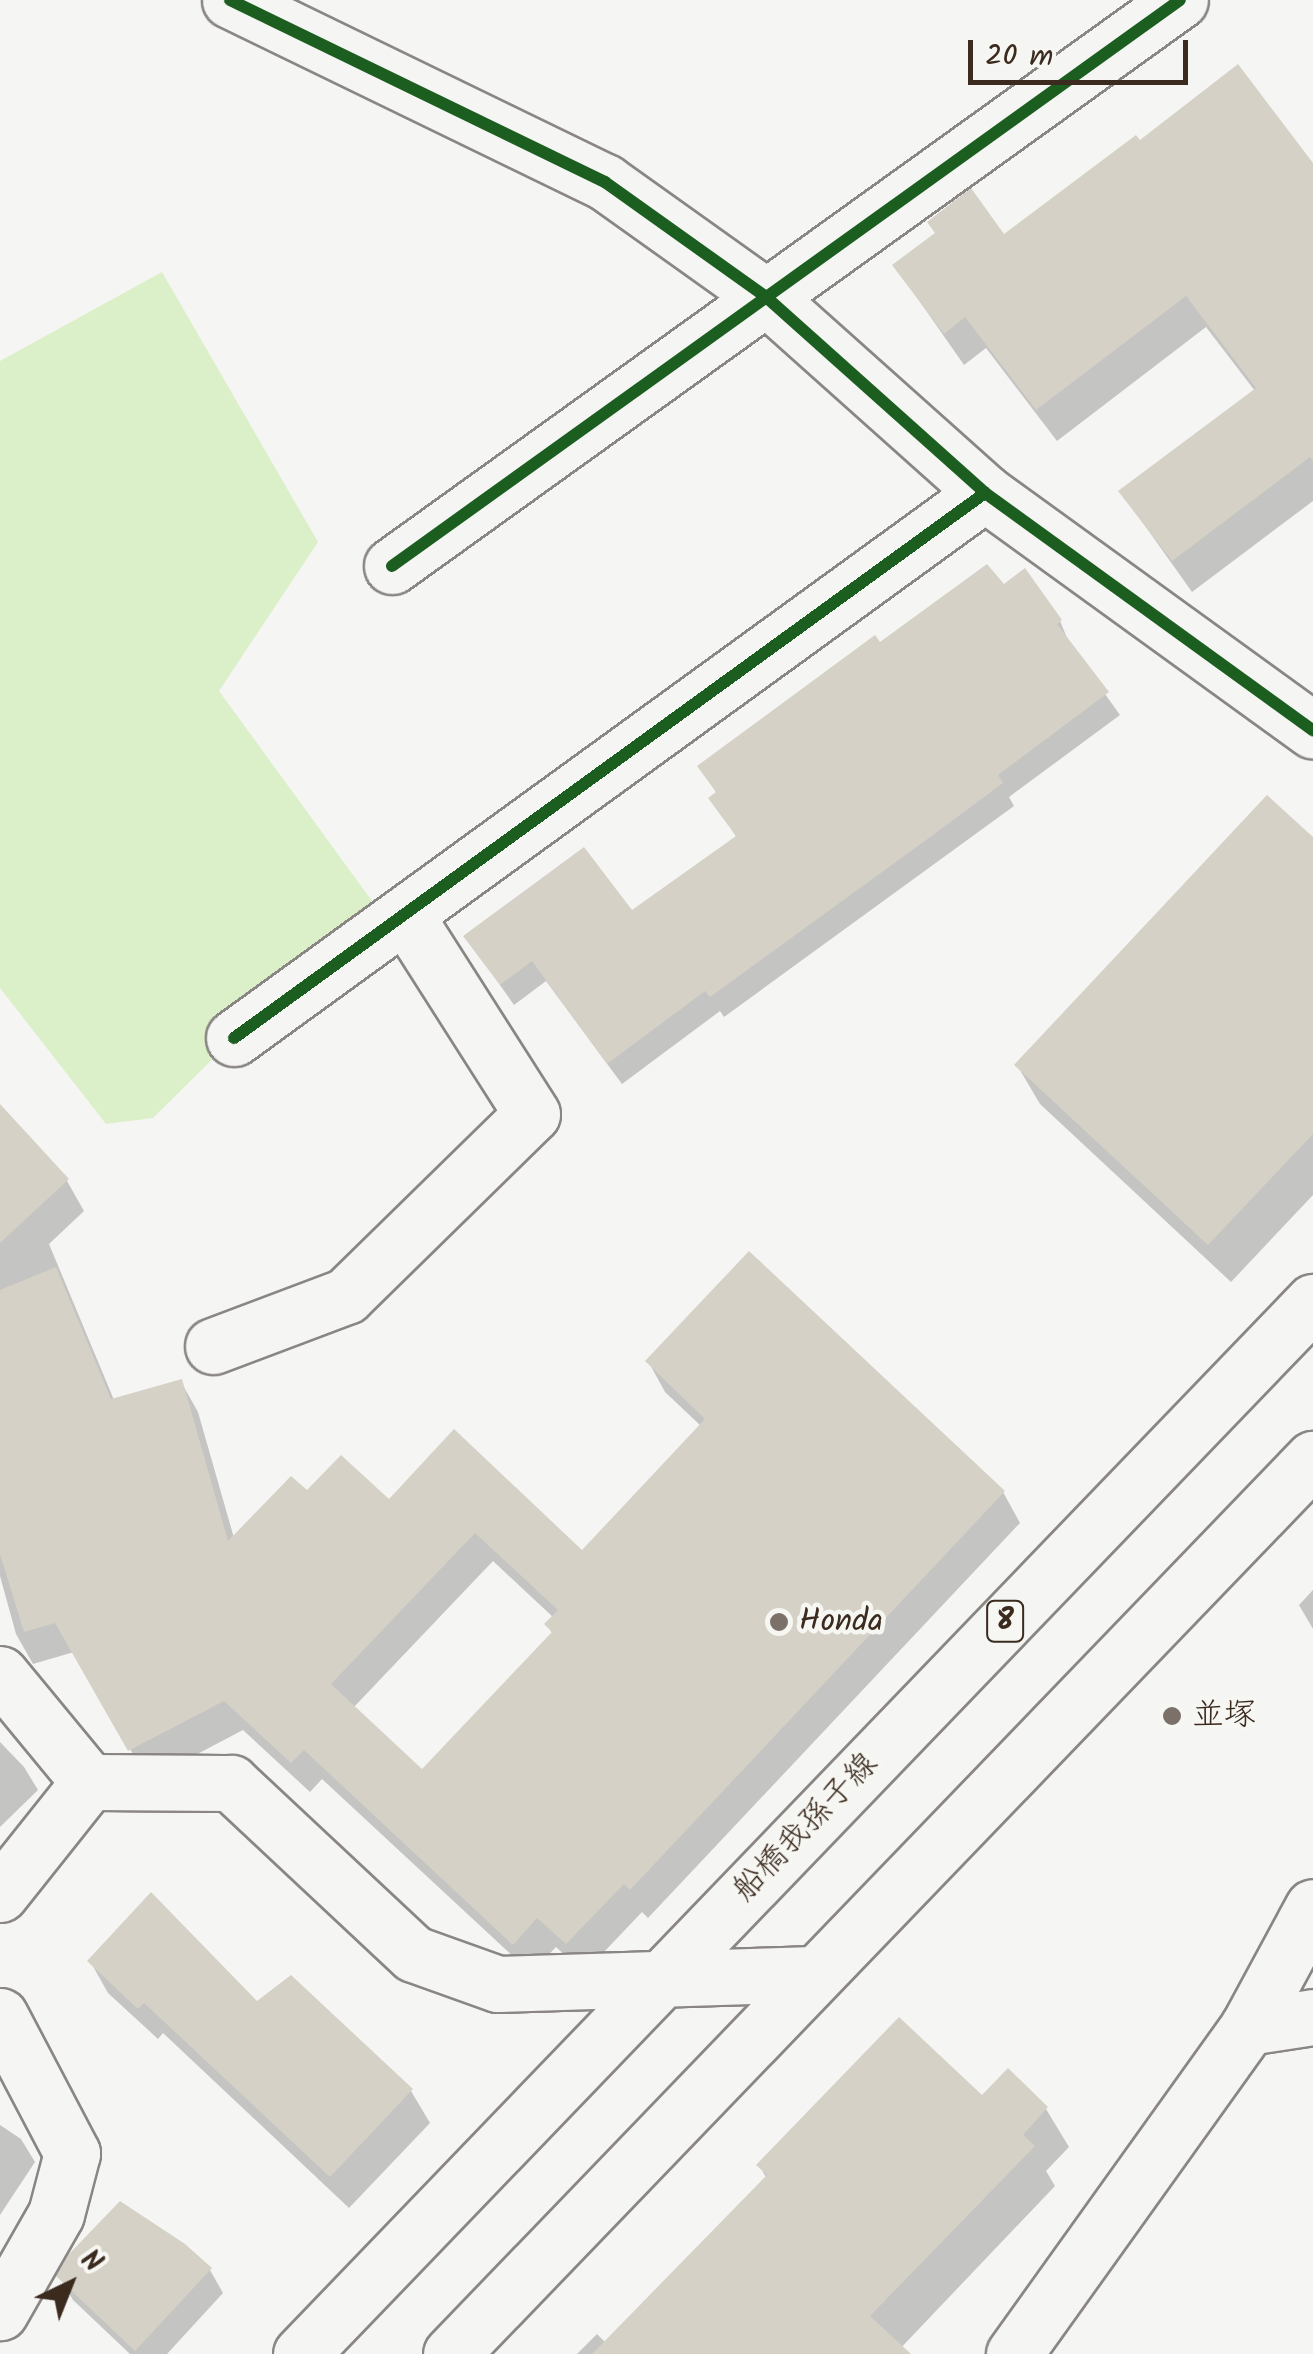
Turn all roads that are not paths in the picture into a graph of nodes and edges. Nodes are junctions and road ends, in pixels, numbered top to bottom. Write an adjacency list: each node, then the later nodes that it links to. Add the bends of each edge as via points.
1 (230, 0): 3 (street, via 604,182)
2 (1180, 0): 3 (street)
3 (765, 296): 4 (street); 5 (street)
4 (985, 494): 6 (street); 7 (street)
5 (392, 566)
6 (1313, 730)
7 (406, 915): 8 (street); 10 (street, via 532,1114 346,1296)
8 (234, 1038)
9 (1313, 1302): 17 (street, 船橋我孫子線 / 8)
10 (213, 1346)
11 (1313, 1459): 16 (street)
12 (0, 1674): 13 (street)
13 (89, 1782): 14 (street); 17 (street, via 231,1783 414,1954 498,1984)
14 (0, 1894)
15 (1313, 1907): 20 (street)
16 (814, 1974): 17 (street); 23 (street)
17 (662, 1978): 22 (street, 船橋我孫子線 / 8)
18 (0, 2016): 21 (street, via 72,2152 56,2214)
19 (1313, 2017): 20 (street)
20 (1248, 2026): 24 (street)
21 (0, 2312)
22 (301, 2354)
23 (451, 2354)
24 (1014, 2354)

